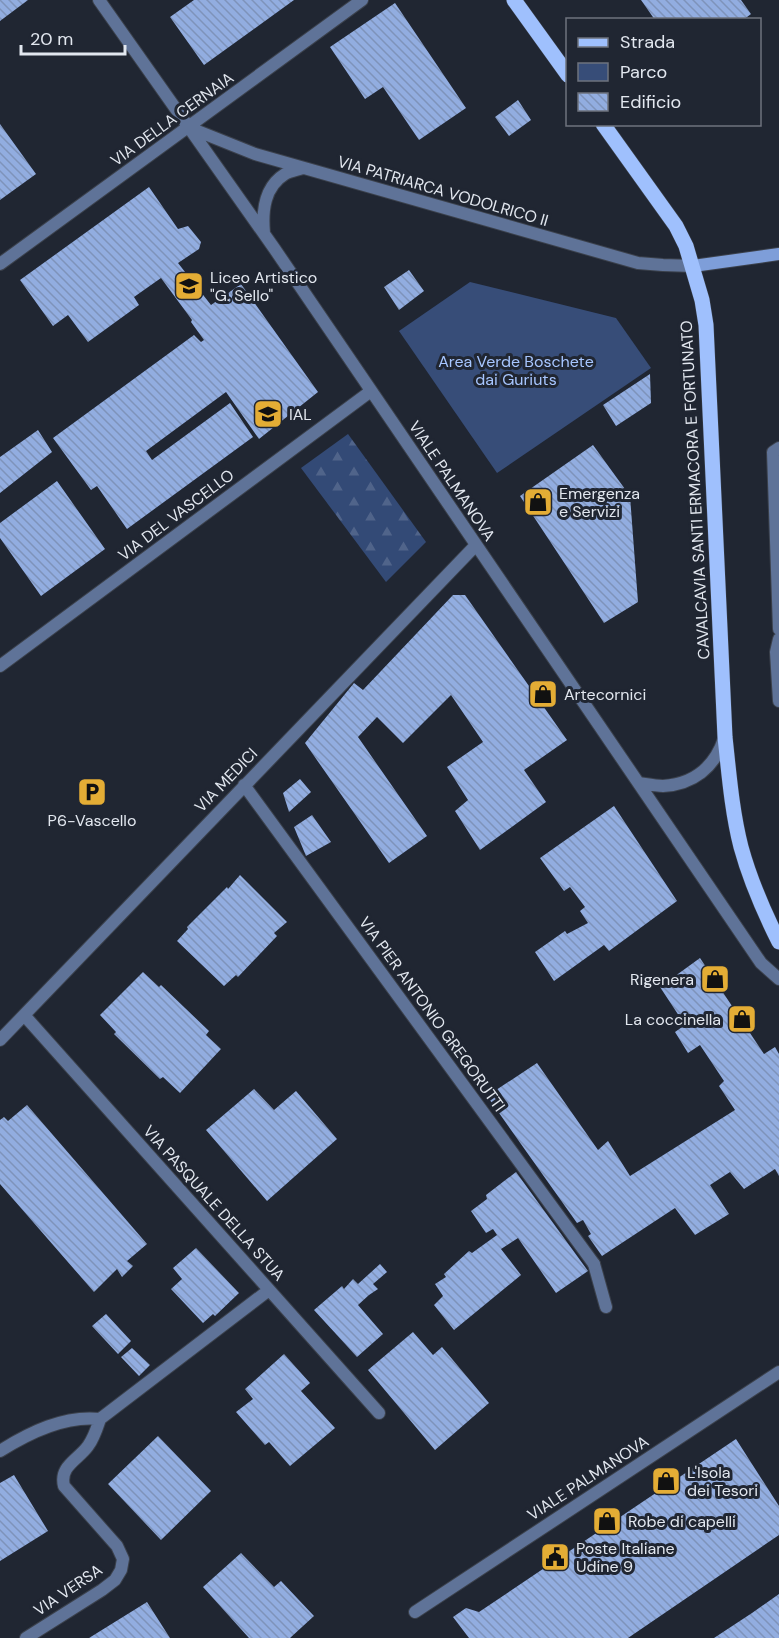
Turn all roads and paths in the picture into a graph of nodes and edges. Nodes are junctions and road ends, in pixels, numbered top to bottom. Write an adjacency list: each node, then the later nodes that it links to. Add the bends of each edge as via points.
1 (99, 0): 6 (street, VIALE PALMANOVA)
2 (362, 0): 6 (street, VIA DELLA CERNAIA)
3 (514, 0): 4 (main road)
4 (566, 74)
5 (604, 126): 11 (main road, CAVALCAVIA SANTI ERMACORA E FORTUNATO, via 676,226)
6 (189, 127): 7 (street, VIA PATRIARCA VODOLRICO II, via 255,154); 8 (street, VIALE PALMANOVA); 10 (street, VIA DELLA CERNAIA)
7 (303, 168): 8 (street, via 285,174 273,185 262,216); 11 (street, VIA PATRIARCA VODOLRICO II, via 638,263)
8 (264, 234): 12 (street, VIALE PALMANOVA)
9 (779, 254): 11 (street)
10 (0, 264)
11 (693, 266): 19 (main road, CAVALCAVIA SANTI ERMACORA E FORTUNATO, via 706,325)
12 (371, 391): 14 (street, VIALE PALMANOVA); 17 (street, VIA DEL VASCELLO)
13 (779, 448): 15 (street, via 773,452)
14 (476, 545): 20 (street, VIALE PALMANOVA); 21 (street, VIA MEDICI)
15 (779, 629)
16 (779, 639): 18 (street)
17 (0, 666)
18 (779, 701)
19 (725, 737): 20 (street, CAVALCAVIA SANTI ERMACORA E FORTUNATO, via 712,764 699,774 661,786); 22 (main road, CAVALCAVIA SANTI ERMACORA E FORTUNATO, via 741,846)
20 (639, 783): 23 (street, VIALE PALMANOVA, via 761,963)
21 (244, 785): 24 (street, VIA MEDICI); 27 (street, VIA PIER ANTONIO GREGORUTTI, via 594,1264)
22 (779, 942)
23 (779, 979)
24 (24, 1015): 25 (street, VIA MEDICI); 26 (street, VIA PASQUALE DELLA STUA)
25 (0, 1040)
26 (269, 1290): 29 (street, VIA PASQUALE DELLA STUA); 30 (street, VIA VERSA)
27 (606, 1307)
28 (779, 1372): 32 (street, VIALE PALMANOVA)
29 (379, 1413)
30 (100, 1419): 31 (street, via 85,1417 59,1423); 33 (street, VIA VERSA, via 88,1447 66,1468 62,1480 66,1490 117,1546 123,1559 121,1570 102,1590)
31 (0, 1451)
32 (415, 1612)
33 (26, 1638)

